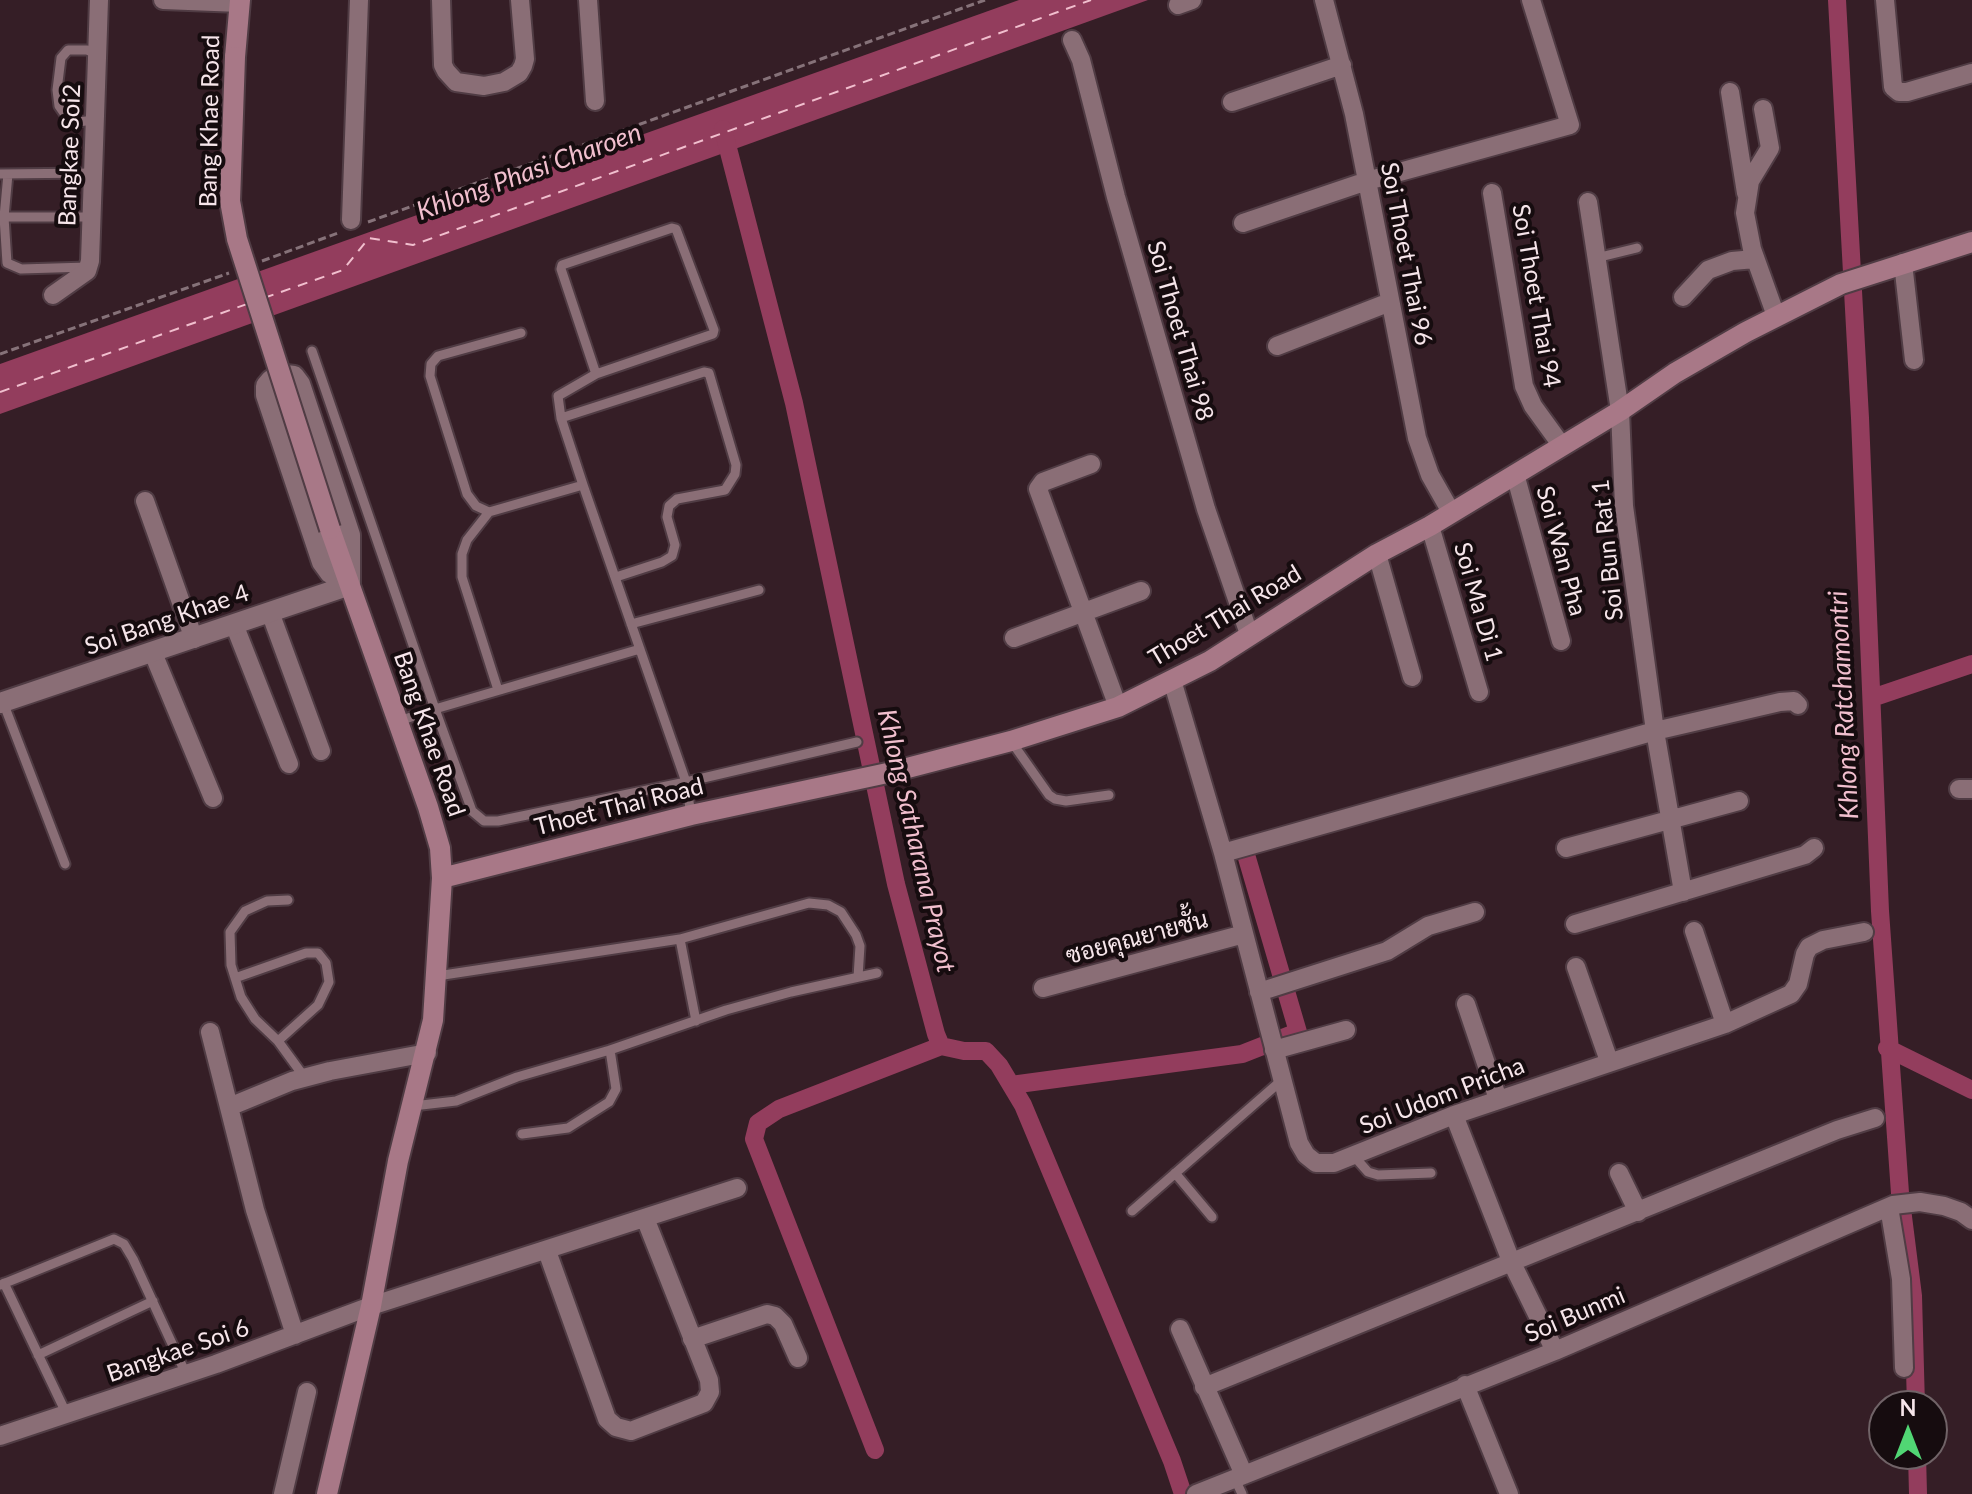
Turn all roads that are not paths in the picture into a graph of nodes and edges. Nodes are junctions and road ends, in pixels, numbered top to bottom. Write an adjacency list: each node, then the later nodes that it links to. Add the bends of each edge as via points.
1 (99, 0): 12 (street, Bangkae Soi2)
2 (163, 0): 10 (street)
3 (359, 0): 29 (street)
4 (441, 0): 5 (street, via 446,71 456,82 484,86 504,82 523,66)
5 (520, 0)
6 (588, 0): 16 (street)
7 (1324, 0): 13 (street, Soi Thoet Thai 96)
8 (1531, 0): 22 (street, via 1570,125)
9 (1885, 0): 14 (street, via 1893,87 1907,92)
10 (240, 2): 57 (main road, Bang Khae Road, bridge, via 230,201 237,239)
11 (1072, 40): 64 (street, Soi Thoet Thai 98, via 1206,509)
12 (97, 54): 19 (street, Bangkae Soi2); 19 (lane, via 68,50 61,58 57,90 66,116 77,122)
13 (1342, 65): 17 (street); 22 (street, Soi Thoet Thai 96)
14 (1972, 73)
15 (1730, 92): 24 (street)
16 (595, 101)
17 (1232, 102)
18 (1763, 109): 24 (street, via 1770,148)
19 (95, 120): 20 (street, Bangkae Soi2)
20 (93, 173): 21 (lane); 27 (street, Bangkae Soi2)
21 (4, 174): 26 (lane)
22 (1367, 181): 28 (street); 38 (street, Soi Thoet Thai 96)
23 (1492, 193): 47 (street, Soi Thoet Thai 94, via 1527,396)
24 (1746, 196): 33 (street)
25 (1588, 202): 32 (street, Soi Bun Rat 1)
26 (4, 217): 27 (lane); 35 (lane, via 7,263 12,266)
27 (92, 217): 35 (street, Bangkae Soi2)
28 (1243, 223)
29 (353, 225)
30 (1972, 242): 34 (main road, Thoet Thai Road)
31 (1637, 248): 32 (lane)
32 (1596, 258): 45 (street, Soi Bun Rat 1)
33 (1755, 259): 37 (street, via 1708,270); 39 (street)
34 (1903, 263): 39 (main road, Thoet Thai Road, via 1841,284); 43 (street)
35 (88, 267): 36 (street)
36 (53, 295)
37 (1683, 297)
38 (1390, 302): 41 (street); 53 (street, Soi Thoet Thai 96, via 1417,438)
39 (1776, 316): 45 (main road, Thoet Thai Road)
40 (521, 333): 52 (lane, via 438,356 431,364 430,376 467,494)
41 (1277, 346)
42 (312, 351): 77 (lane)
43 (1914, 360)
44 (596, 374): 44 (lane, via 713,334 676,229 562,265); 46 (lane, via 559,394)
45 (1620, 411): 47 (main road, Thoet Thai Road); 79 (street, Soi Bun Rat 1, via 1624,506)
46 (561, 418): 50 (lane); 56 (lane, via 709,373 735,474 725,490 677,499 669,506 672,556)
47 (1562, 446): 49 (main road, Thoet Thai Road)
48 (1091, 464): 61 (street, via 1043,482 1038,489)
49 (1515, 474): 53 (main road, Thoet Thai Road); 67 (street, Soi Wan Pha)
50 (583, 485): 52 (lane); 56 (lane)
51 (145, 501): 66 (street)
52 (489, 512): 72 (lane, via 467,540 462,577)
53 (1451, 512): 54 (main road, Thoet Thai Road)
54 (1430, 526): 55 (main road, Thoet Thai Road); 73 (street, Soi Ma Di 1)
55 (1377, 554): 64 (main road, Thoet Thai Road); 70 (street)
56 (616, 577): 63 (lane)
57 (350, 585): 57 (street, via 322,562 266,395 271,380 294,376 300,384 350,535); 60 (street, Soi Bang Khae 4); 78 (main road, Bang Khae Road)
58 (759, 590): 63 (lane)
59 (1141, 591): 61 (street)
60 (270, 612): 62 (street, Soi Bang Khae 4); 82 (street)
61 (1082, 612): 65 (street); 76 (street)
62 (234, 624): 66 (street, Soi Bang Khae 4); 83 (street)
63 (631, 624): 68 (lane)
64 (1249, 634): 71 (main road, Thoet Thai Road)
65 (1014, 638)
66 (194, 639): 69 (street, Soi Bang Khae 4)
67 (1561, 641)
68 (640, 649): 72 (lane); 84 (lane)
69 (153, 653): 74 (street, Soi Bang Khae 4); 86 (street)
70 (1412, 677)
71 (1172, 680): 76 (main road, Thoet Thai Road); 92 (street, Soi Udom Pricha)
72 (498, 690): 77 (lane)
73 (1479, 692)
74 (1, 703): 93 (lane)
75 (1798, 705): 79 (street, via 1780,702)
76 (1118, 707): 80 (main road, Thoet Thai Road)
77 (435, 709): 78 (lane); 84 (lane, via 472,811 484,821)
78 (399, 721): 94 (main road, Bang Khae Road, via 440,848)
79 (1655, 731): 89 (street, Soi Bun Rat 1); 92 (street)
80 (1011, 741): 85 (lane, via 1055,799); 88 (main road, Thoet Thai Road)
81 (857, 742): 84 (lane)
82 (321, 751)
83 (289, 764)
84 (686, 782): 88 (lane)
85 (1109, 795)
86 (213, 798)
87 (1739, 801): 89 (street)
88 (691, 815): 94 (main road, Thoet Thai Road)
89 (1670, 817): 90 (street); 95 (street, Soi Bun Rat 1)
90 (1566, 848)
91 (1814, 848): 95 (street)
92 (1223, 853): 101 (street, Soi Udom Pricha)
93 (65, 864)
94 (442, 878): 105 (main road, Bang Khae Road)
95 (1683, 892): 98 (street)
96 (288, 900): 107 (lane, via 267,901 245,911 230,932)
97 (1475, 912): 109 (street, via 1428,926 1387,951)
98 (1575, 924)
99 (1694, 931): 112 (street)
100 (1864, 932): 112 (street, Soi Udom Pricha, via 1809,947 1791,994)
101 (1244, 934): 108 (street, ซอยคุณยายชั้น); 109 (street, Soi Udom Pricha)
102 (680, 939): 105 (lane); 106 (lane, via 809,903 828,905 841,912 856,935); 111 (lane)
103 (1576, 967): 119 (street)
104 (877, 973): 106 (lane)
105 (437, 976): 118 (main road, Bang Khae Road)
106 (858, 977): 111 (lane)
107 (235, 978): 115 (lane, via 255,1019); 115 (lane, via 306,953 318,953 326,963 329,982 318,1005)
108 (1043, 988)
109 (1259, 992): 117 (street, Soi Udom Pricha)
110 (1466, 1004): 122 (street)
111 (696, 1021): 116 (lane)
112 (1725, 1024): 119 (street, Soi Udom Pricha)
113 (1346, 1030): 117 (street)
114 (210, 1032): 124 (street)
115 (278, 1041): 120 (lane)
116 (610, 1050): 123 (lane, via 456,1101); 127 (lane, via 616,1089 609,1102 568,1128)
117 (1274, 1050): 121 (street, Soi Udom Pricha)
118 (427, 1053): 120 (street); 123 (main road, Bang Khae Road)
119 (1609, 1061): 122 (street, Soi Udom Pricha)
120 (305, 1078): 124 (street)
121 (1282, 1080): 128 (street, Soi Udom Pricha, via 1306,1155 1316,1163 1334,1163); 129 (lane)
122 (1498, 1099): 125 (street, Soi Udom Pricha)
123 (412, 1106): 143 (main road, Bang Khae Road)
124 (229, 1107): 145 (street)
125 (1454, 1115): 128 (street, Soi Udom Pricha); 140 (street)
126 (1875, 1118): 135 (street)
127 (522, 1134)
128 (1353, 1155): 130 (lane, via 1378,1175)
129 (1175, 1173): 134 (lane); 136 (lane)
130 (1431, 1173)
131 (1619, 1173): 135 (street)
132 (737, 1188): 137 (street, Bangkae Soi 6)
133 (1891, 1206): 138 (street, Soi Bunmi, via 1944,1206); 147 (street, Soi Bunmi); 150 (street, via 1901,1279)
134 (1132, 1211)
135 (1638, 1212): 140 (street)
136 (1212, 1217)
137 (645, 1218): 139 (street, Bangkae Soi 6); 146 (street)
138 (1972, 1220)
139 (547, 1251): 143 (street, Bangkae Soi 6); 146 (street, via 607,1419 616,1427 631,1431 704,1403 709,1380)
140 (1511, 1261): 147 (street); 153 (street)
141 (2, 1284): 142 (lane, via 114,1239 124,1244); 148 (lane)
142 (153, 1301): 148 (lane); 151 (lane)
143 (371, 1306): 145 (street, Bangkae Soi 6); 158 (main road, Bang Khae Road)
144 (1180, 1329): 153 (street)
145 (295, 1335): 151 (street, Bangkae Soi 6)
146 (692, 1339): 149 (street, via 767,1314 783,1324)
147 (1555, 1351): 152 (street, Soi Bunmi)
148 (38, 1355): 155 (lane)
149 (798, 1358)
150 (1904, 1368)
151 (186, 1374): 155 (street, Bangkae Soi 6)
152 (1465, 1385): 157 (street, Soi Bunmi); 161 (street)
153 (1204, 1387): 157 (street)
154 (307, 1392): 159 (street)
155 (67, 1415): 156 (street, Bangkae Soi 6)
156 (0, 1436)
157 (1240, 1483): 160 (street, Soi Bunmi)
158 (328, 1493)
159 (283, 1494)
160 (1196, 1494)
161 (1509, 1494)

